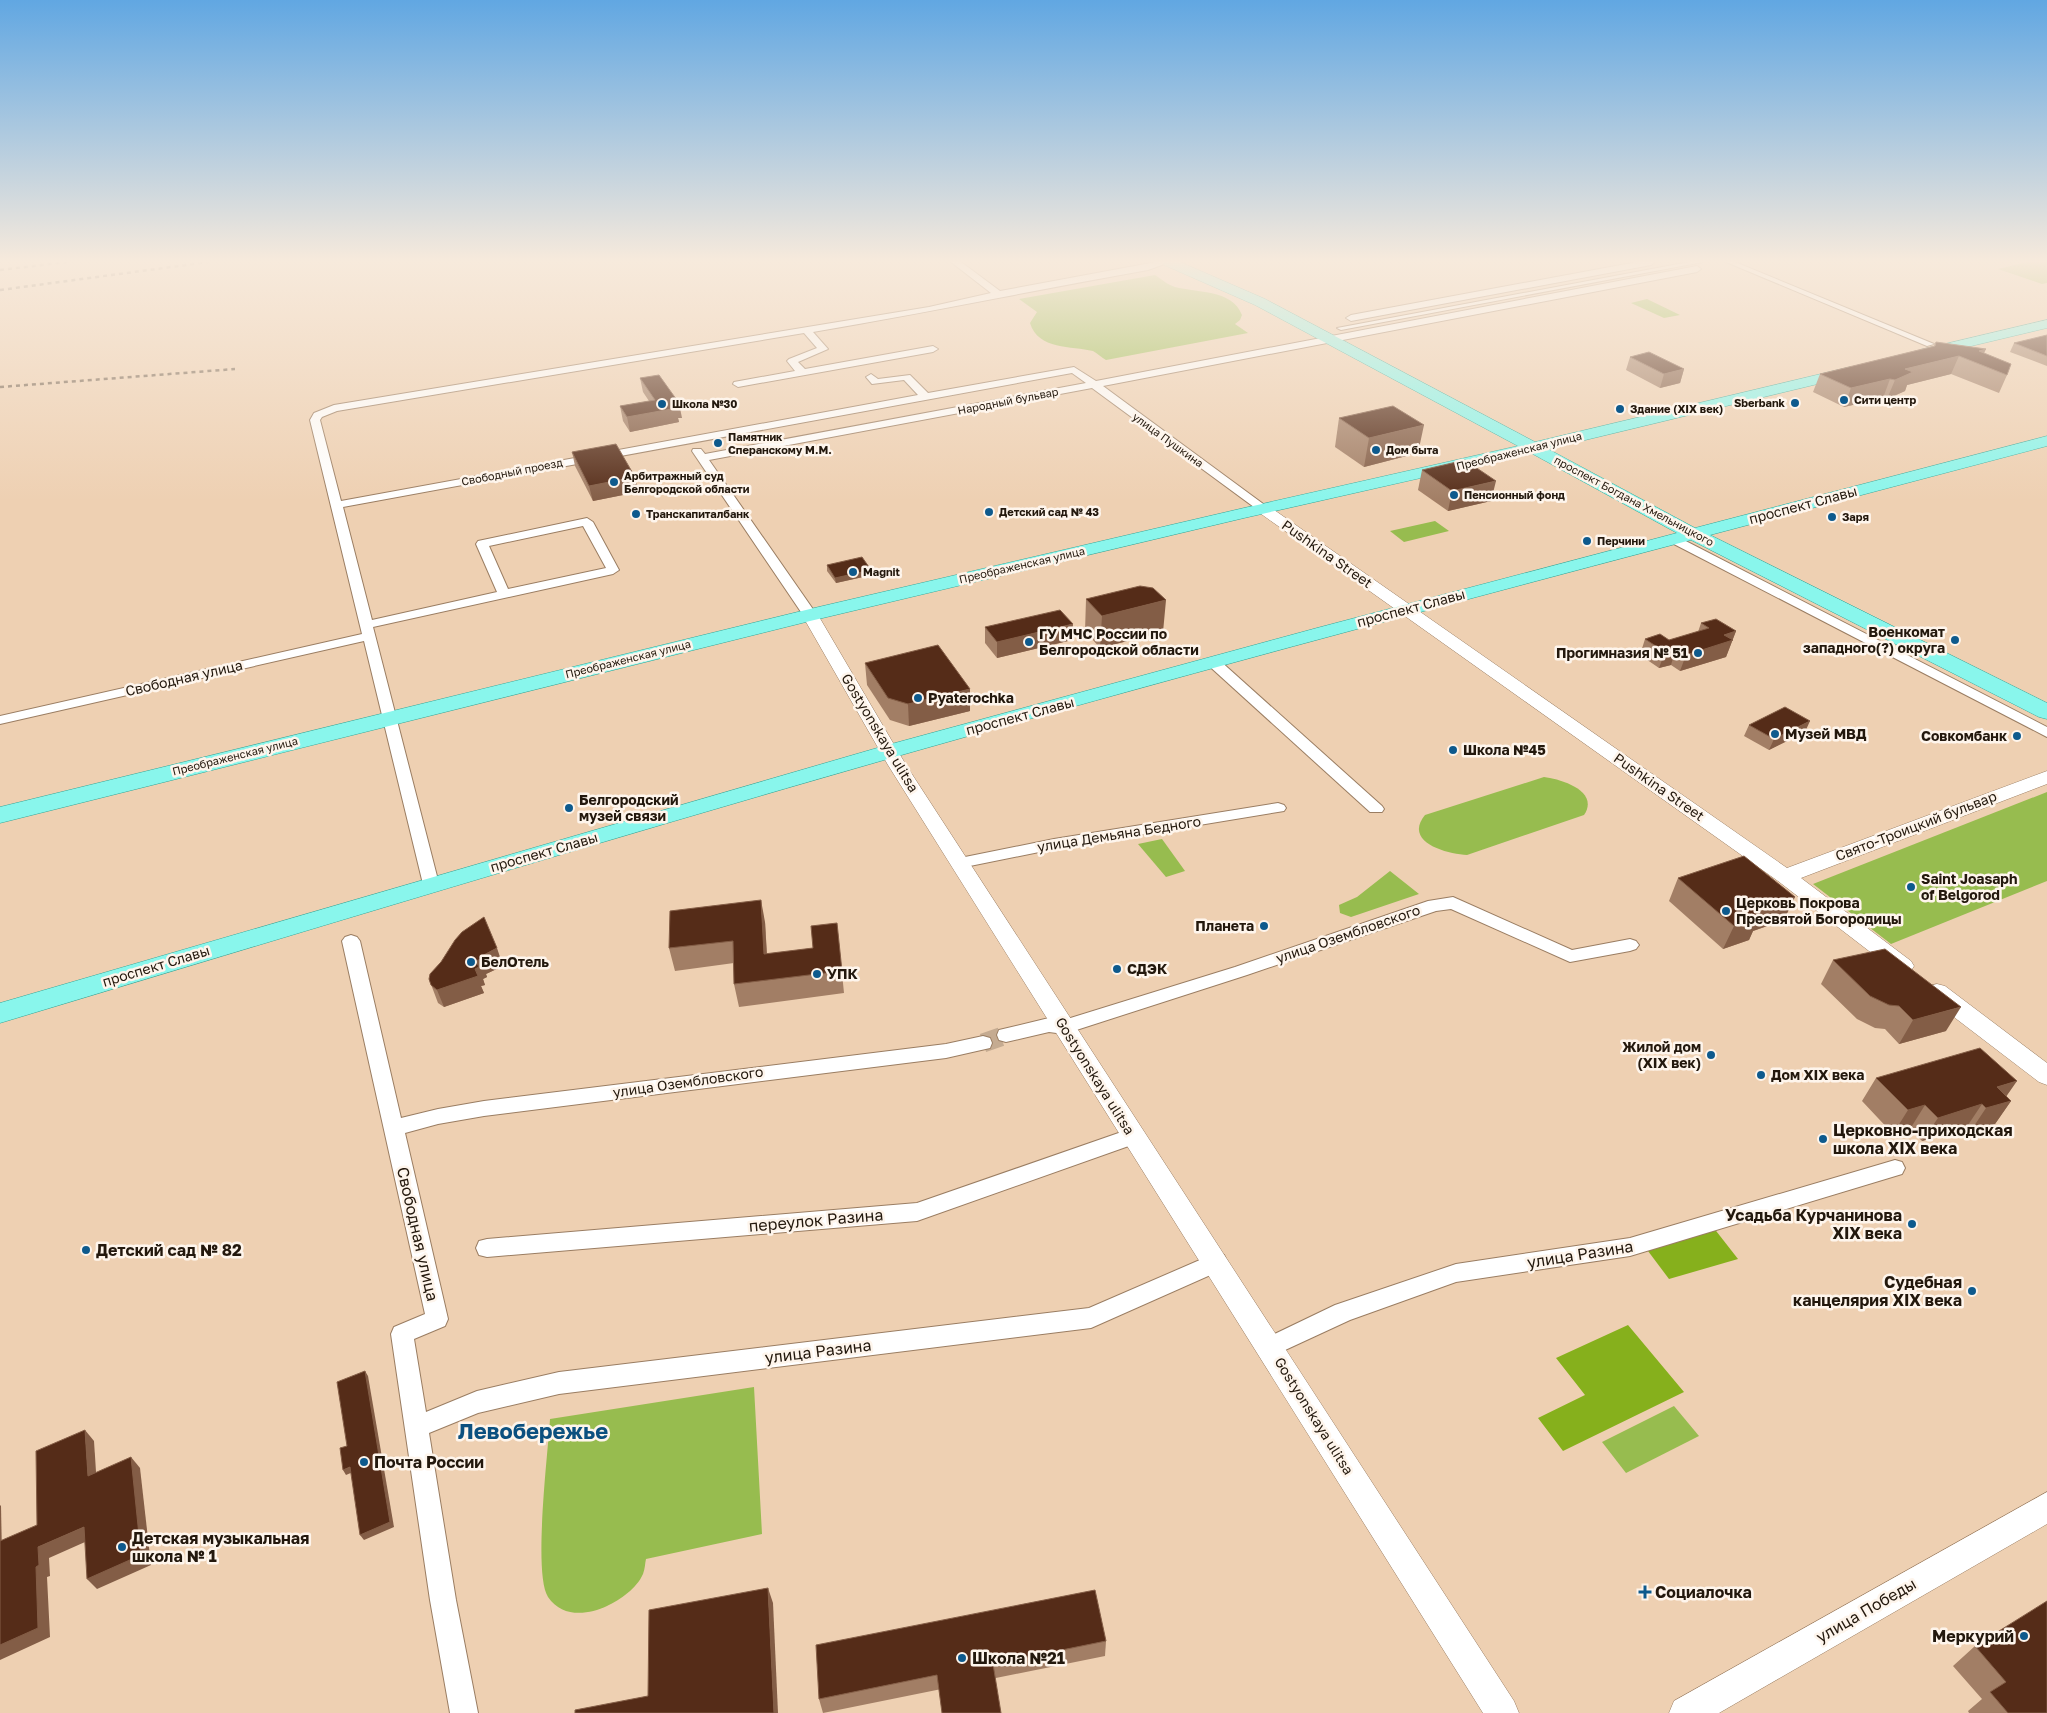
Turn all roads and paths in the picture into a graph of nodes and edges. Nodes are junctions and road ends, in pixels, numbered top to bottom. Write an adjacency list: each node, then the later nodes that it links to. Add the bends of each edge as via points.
1 (734, 342): 21 (street, via 325,411 314,420)
2 (816, 342): 13 (street, via 822,349 792,361)
3 (1295, 342): 15 (street, Народный бульвар)
4 (1352, 342): 19 (main road, проспект Богдана Хмельницкого)
5 (1925, 342): 7 (street)
6 (1971, 342): 9 (main road)
7 (1930, 344)
8 (933, 349): 10 (street)
9 (1912, 356)
10 (857, 362): 13 (street); 16 (street, via 876,382 906,377)
11 (1074, 370): 15 (street, улица Пушкина); 16 (street, Народный бульвар)
12 (1860, 370): 19 (main road, Преображенская улица)
13 (802, 372): 14 (street)
14 (738, 384)
15 (1093, 385): 20 (street, Народный бульвар); 22 (street, улица Пушкина)
16 (926, 397): 17 (street, Народный бульвар)
17 (689, 438): 20 (street, Gostyonskaya ulitsa); 21 (street, Свободный проезд)
18 (2047, 441): 23 (main road, проспект Славы)
19 (1534, 448): 22 (main road, Преображенская улица); 23 (main road, проспект Богдана Хмельницкого)
20 (702, 458): 26 (street, Gostyonskaya ulitsa)
21 (336, 505): 27 (street)
22 (1262, 508): 25 (street, Pushkina Street); 26 (main road, Преображенская улица)
23 (1684, 536): 25 (main road, проспект Славы); 29 (main road, проспект Богдана Хмельницкого); 32 (street)
24 (504, 594): 24 (street, Свободная улица, via 604,572 613,570 587,522 482,544); 27 (street, Свободная улица)
25 (1406, 609): 28 (main road, проспект Славы); 39 (street, Pushkina Street)
26 (810, 614): 30 (main road, Преображенская улица); 33 (street, Gostyonskaya ulitsa)
27 (367, 630): 30 (street); 31 (street, Свободная улица)
28 (1213, 662): 33 (main road, проспект Славы); 36 (street)
29 (2047, 712)
30 (390, 718): 37 (main road, Преображенская улица); 40 (street)
31 (0, 720)
32 (2047, 733)
33 (891, 752): 38 (street, Gostyonskaya ulitsa); 40 (main road, проспект Славы)
34 (2047, 777): 39 (street, Свято-Троицкий бульвар)
35 (1278, 808): 38 (street, улица Демьяна Бедного, via 1054,844)
36 (1376, 810)
37 (0, 815)
38 (960, 863): 44 (street, Gostyonskaya ulitsa)
39 (1785, 876): 47 (street, Pushkina Street)
40 (431, 884): 43 (main road, проспект Славы)
41 (351, 941): 48 (street, Свободная улица)
42 (1630, 944): 44 (street, улица Озембловского, via 1570,956 1453,903 1434,904 1241,971)
43 (0, 1012)
44 (1064, 1027): 45 (street, улица Озембловского, via 1049,1025); 49 (street, Gostyonskaya ulitsa)
45 (1006, 1035)
46 (983, 1043): 48 (street, улица Озембловского, via 419,1120)
47 (2047, 1076)
48 (394, 1128): 54 (street, Свободная улица, via 437,1319 402,1334)
49 (1133, 1136): 51 (street, переулок Разина, via 917,1212); 52 (street, Gostyonskaya ulitsa)
50 (1895, 1168): 53 (street, улица Разина, via 1630,1247 1456,1273 1343,1312)
51 (487, 1248)
52 (1216, 1262): 53 (street, Gostyonskaya ulitsa); 54 (street, улица Разина, via 1091,1318 559,1382 477,1402)
53 (1270, 1347): 57 (street, Gostyonskaya ulitsa)
54 (416, 1427): 56 (street, Свободная улица)
55 (2047, 1507): 58 (street, улица Победы)
56 (464, 1713)
57 (1502, 1713)
58 (1686, 1713)

